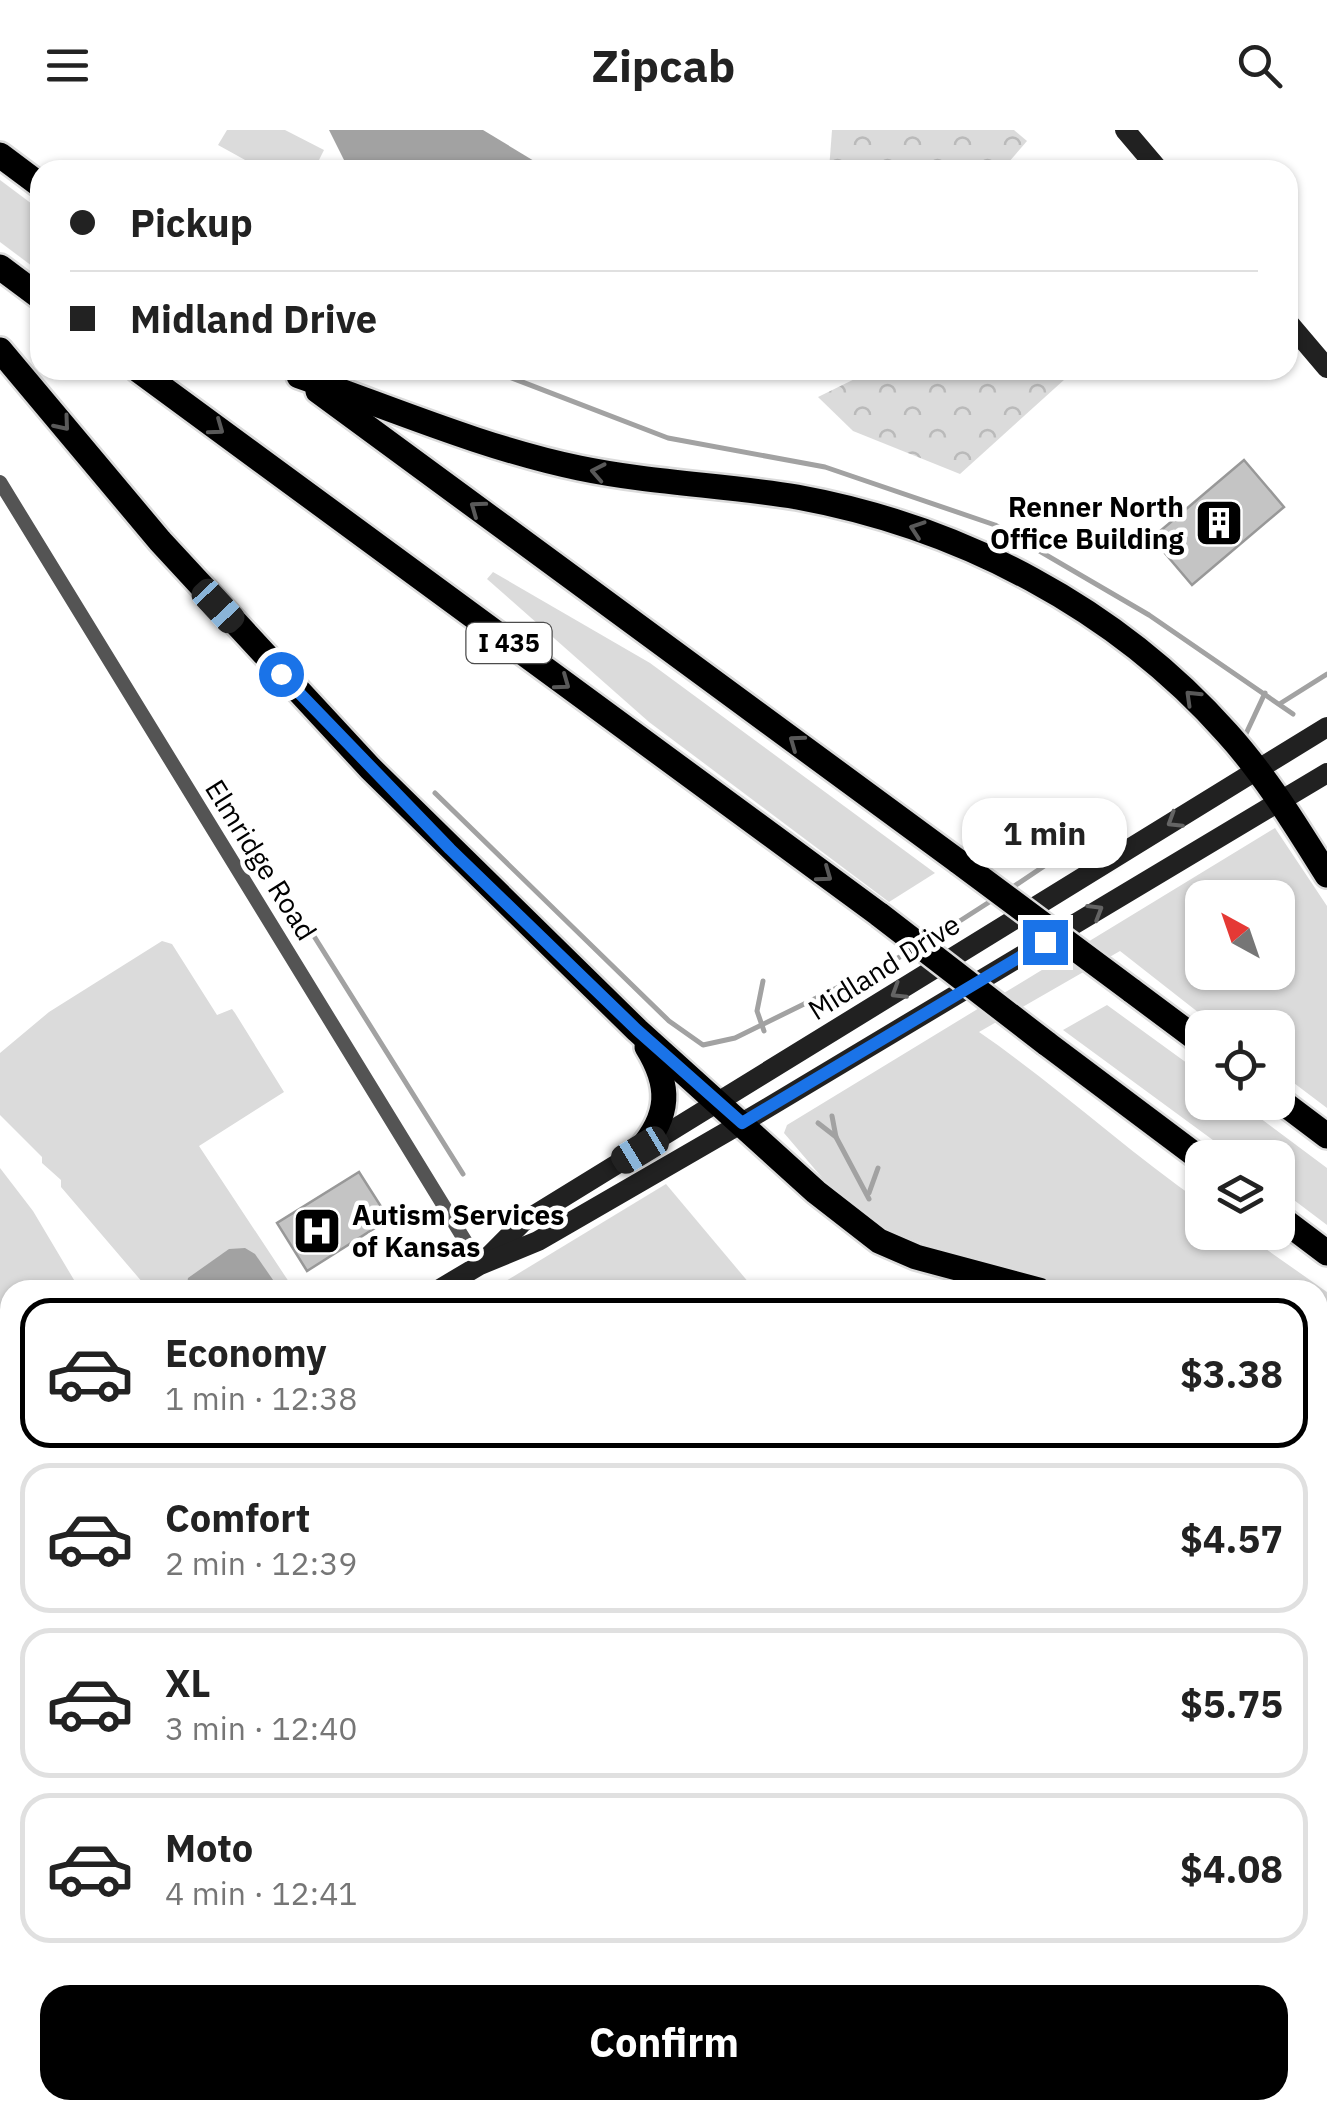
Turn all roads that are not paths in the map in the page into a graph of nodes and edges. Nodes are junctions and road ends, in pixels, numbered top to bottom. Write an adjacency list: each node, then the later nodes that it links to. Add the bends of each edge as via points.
1 (1126, 130): 3 (main road)
2 (0, 155): 4 (highway)
3 (1151, 160)
4 (30, 178)
5 (0, 267): 6 (highway)
6 (30, 290)
7 (1298, 334): 9 (main road)
8 (0, 350): 19 (highway, one-way to 19, via 290,684)
9 (1327, 368)
10 (152, 380): 25 (highway, I 435, one-way to 25, bridge)
11 (304, 380): 20 (highway, one-way to 11, bridge)
12 (314, 380): 15 (highway, one-way to 12, via 1191,695 1118,634 1042,584 961,544 794,497 622,477 537,458)
13 (0, 482): 29 (street, Elmridge Road)
14 (1327, 728): 15 (main road, Midland Drive)
15 (1257, 770): 17 (highway); 21 (main road, Midland Drive, one-way to 21)
16 (1327, 773): 17 (main road, Midland Drive)
17 (1280, 801): 18 (highway); 23 (main road, Midland Drive, one-way to 17)
18 (1327, 875)
19 (637, 1030): 21 (highway); 26 (highway, via 666,1090 663,1117)
20 (1185, 1030)
21 (720, 1101): 23 (highway); 26 (main road, Midland Drive)
22 (1295, 1112): 24 (highway)
23 (742, 1123): 29 (main road, Midland Drive, via 538,1242); 31 (highway, via 850,1223 879,1241)
24 (1327, 1136)
25 (1185, 1147)
26 (640, 1150): 29 (main road, Midland Drive, via 523,1222)
27 (1295, 1229): 28 (highway)
28 (1327, 1254)
29 (480, 1265): 30 (main road, Midland Drive)
30 (455, 1280)
31 (1002, 1280)

